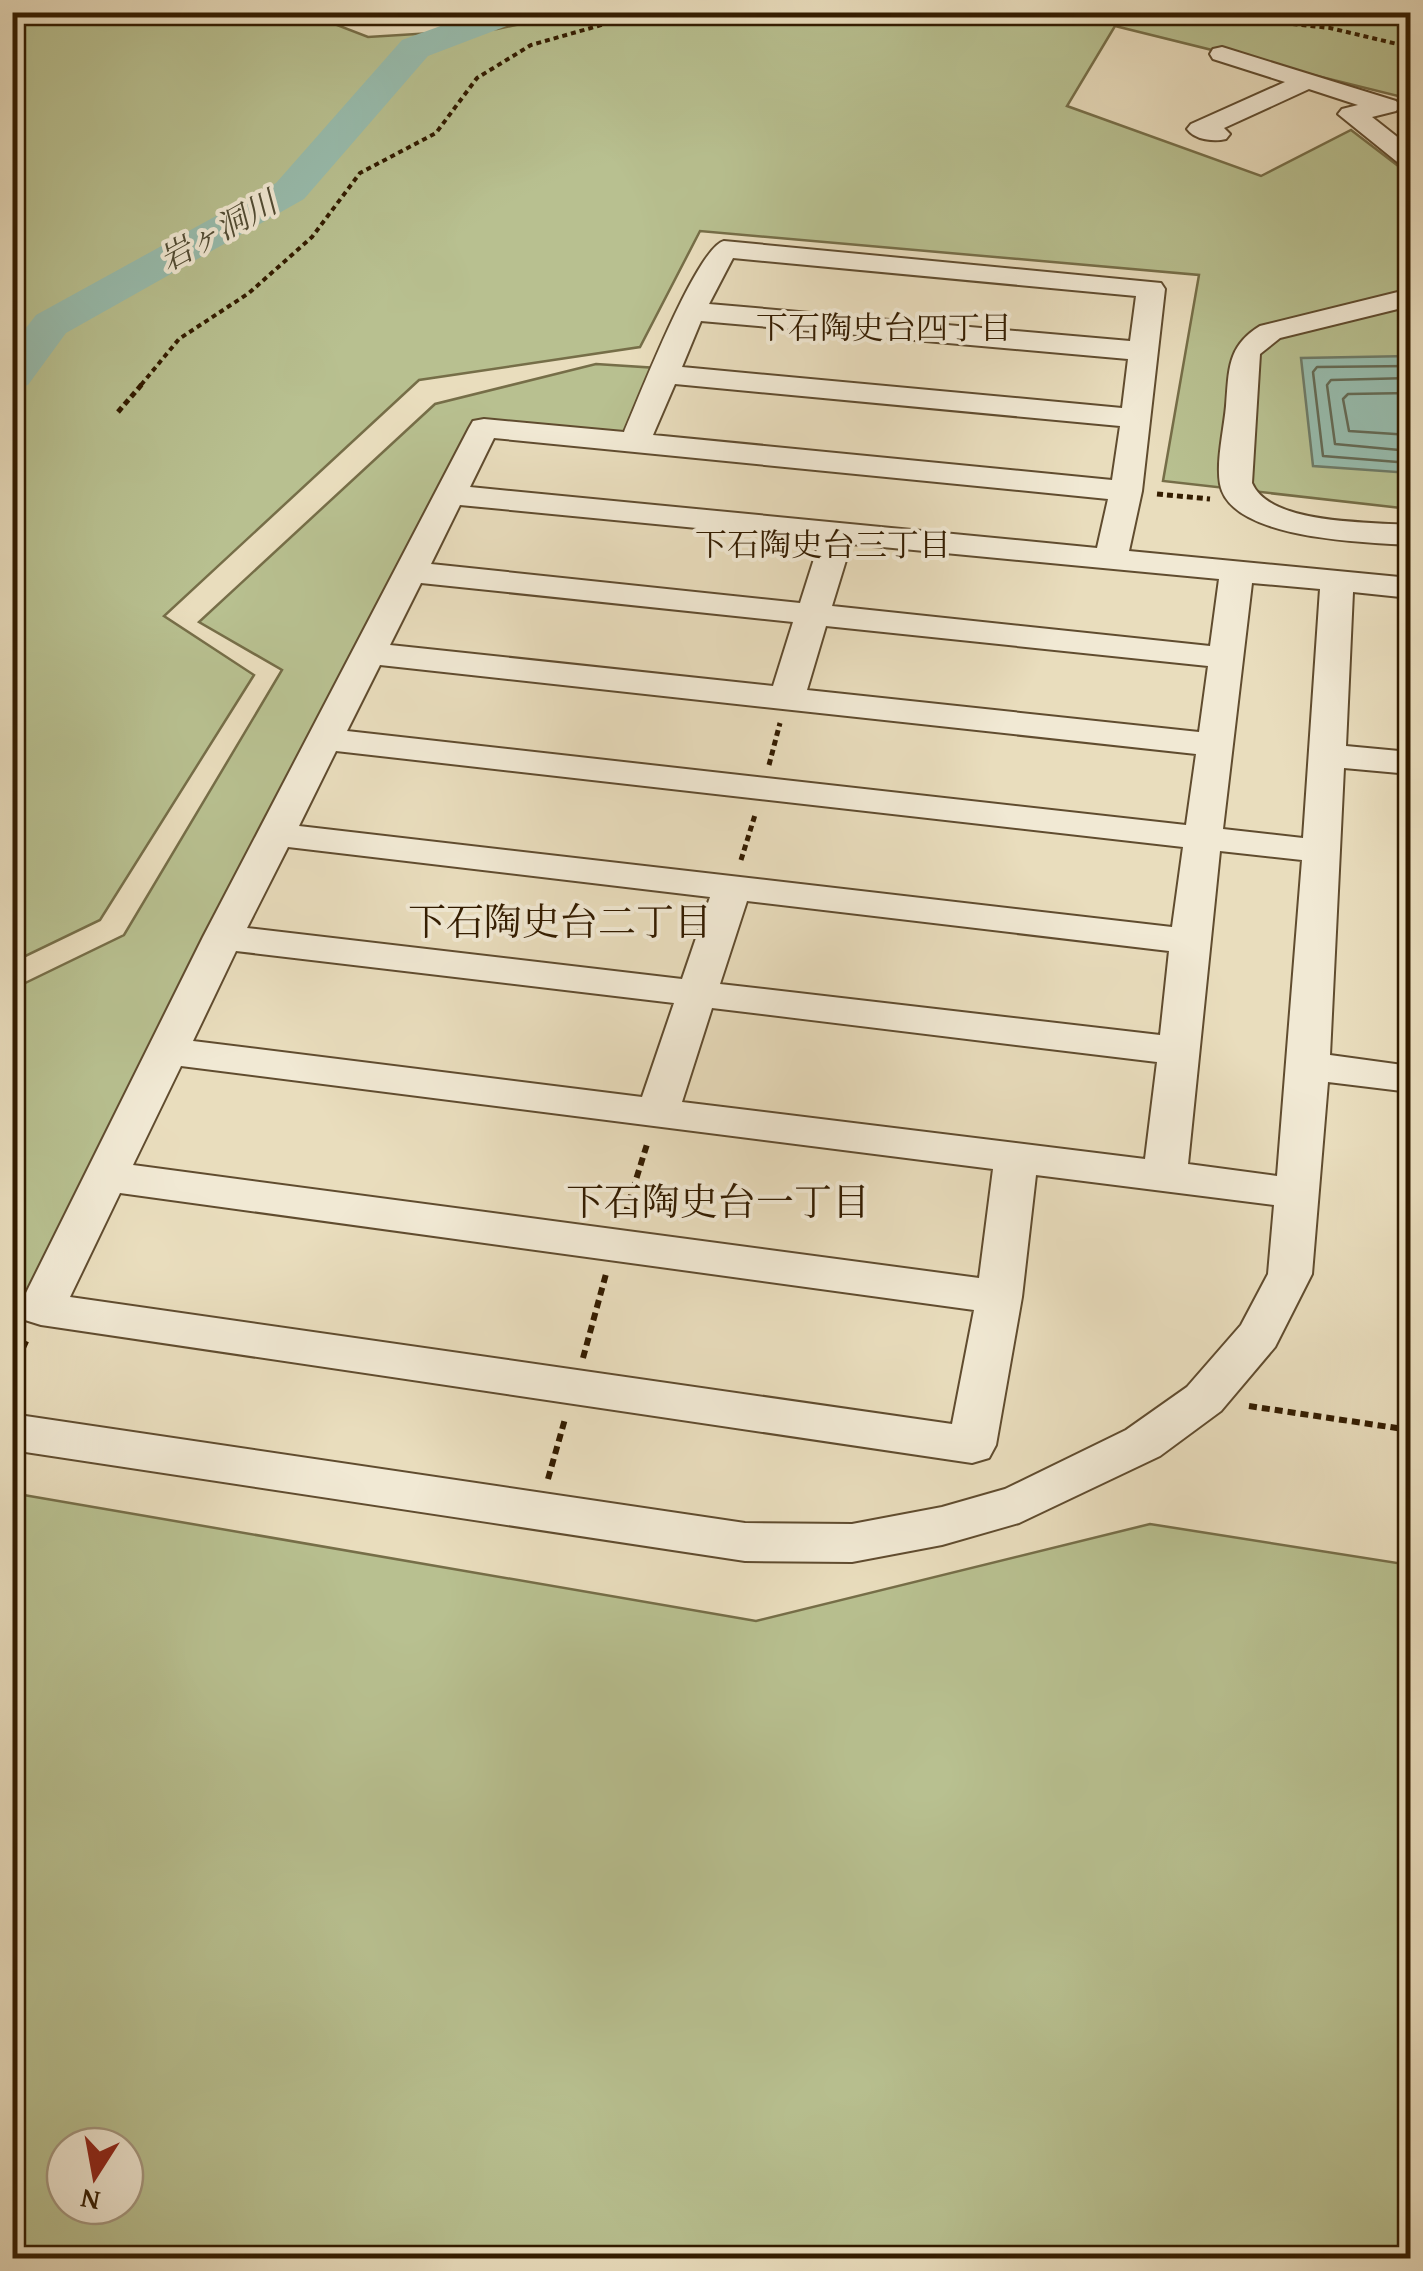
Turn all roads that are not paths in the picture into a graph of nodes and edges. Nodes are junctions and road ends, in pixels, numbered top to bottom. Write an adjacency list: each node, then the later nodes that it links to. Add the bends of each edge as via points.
1 (1222, 54): 2 (street)
2 (1306, 81): 3 (street); 4 (street, via 1200,129)
3 (1399, 103): 5 (street, via 1351,114)
4 (1216, 134)
5 (1410, 158)
6 (1410, 298): 15 (street, via 1270,332 1254,342 1244,354 1236,483 1246,502 1273,515)
7 (691, 311): 8 (street); 8 (street, via 724,250 1151,289); 9 (street)
8 (1143, 352): 10 (street)
9 (664, 374): 10 (street); 11 (street)
10 (1136, 418): 12 (street)
11 (635, 442): 12 (street); 13 (street, via 484,428)
12 (1126, 491): 16 (street)
13 (452, 495): 14 (street); 17 (street)
14 (838, 534): 16 (street); 21 (street)
15 (1410, 535)
16 (1110, 560): 18 (street)
17 (412, 572): 21 (street); 22 (street)
18 (1237, 572): 19 (street); 23 (street)
19 (1337, 581): 20 (street); 27 (street)
20 (1410, 588)
21 (813, 614): 23 (street); 24 (street)
22 (368, 653): 24 (street); 25 (street)
23 (1226, 658): 26 (street)
24 (787, 698): 26 (street)
25 (324, 739): 29 (street); 30 (street)
26 (1215, 745): 30 (street)
27 (1327, 755): 28 (street); 31 (street)
28 (1410, 763)
29 (275, 834): 32 (street); 33 (street)
30 (1203, 838): 31 (street); 34 (street)
31 (1321, 851): 38 (street)
32 (733, 886): 34 (street); 35 (street)
33 (223, 936): 35 (street); 36 (street)
34 (1190, 941): 37 (street)
35 (697, 995): 37 (street); 40 (street)
36 (168, 1051): 40 (street); 42 (street)
37 (1179, 1051): 43 (street)
38 (1309, 1066): 39 (street); 44 (street)
39 (1410, 1079)
40 (657, 1114): 41 (street)
41 (1016, 1160): 43 (street); 45 (street)
42 (105, 1176): 45 (street); 45 (street, via 41,1309 972,1444)
43 (1165, 1178): 44 (street)
44 (1298, 1193): 46 (street, via 1290,1274 1259,1335 1204,1399 1143,1443 1020,1504 852,1543 744,1542)
45 (999, 1297)
46 (12, 1432)

